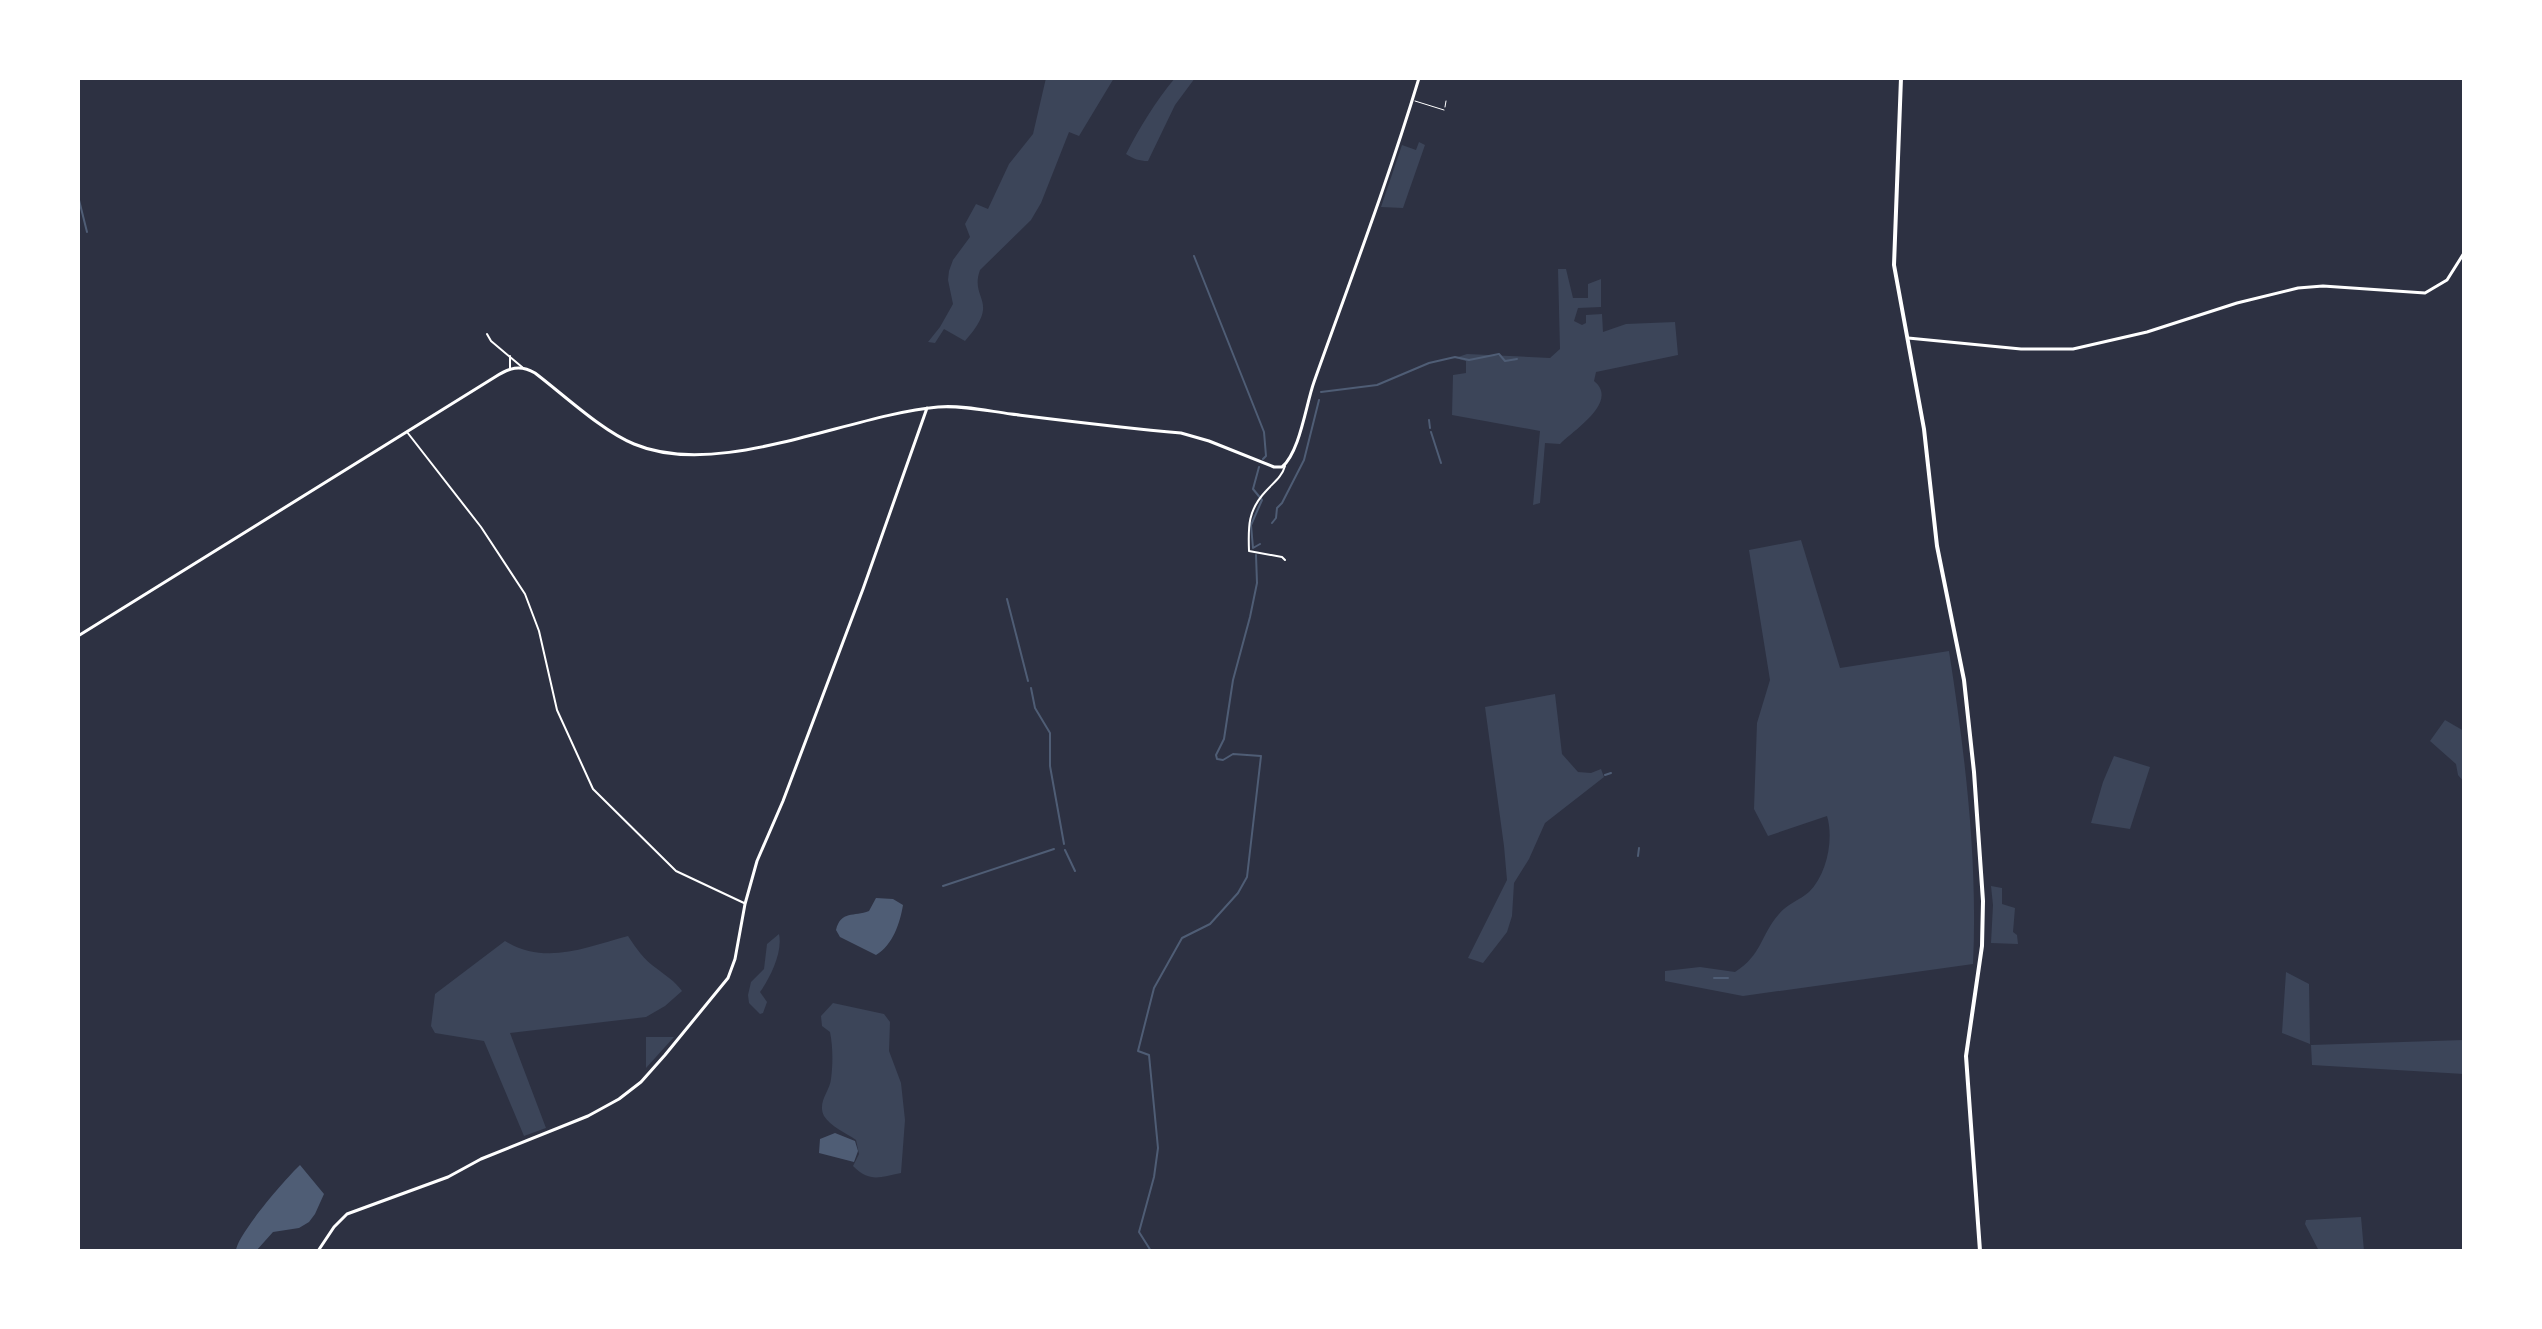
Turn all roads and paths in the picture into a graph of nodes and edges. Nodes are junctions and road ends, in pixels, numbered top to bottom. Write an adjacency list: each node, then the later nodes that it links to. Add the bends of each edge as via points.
1 (1419, 78): 3 (street)
2 (1901, 78): 7 (main road, via 1893,239)
3 (1413, 101): 4 (lane, via 1443,112); 13 (street)
4 (1446, 101)
5 (2464, 253): 7 (street, via 2447,280 2425,293 2298,288 2073,349)
6 (487, 334): 8 (street)
7 (1906, 338): 18 (main road, via 1924,429 1937,546 1964,680 1974,772 1983,931 1966,1056)
8 (510, 355): 9 (street); 10 (street)
9 (523, 367): 10 (street); 11 (street, via 625,440 687,456 734,451)
10 (510, 368): 12 (street)
11 (927, 408): 13 (street, via 1181,433 1274,467); 16 (street)
12 (407, 432): 15 (street); 16 (street, via 525,594 557,710 593,789 676,871)
13 (1285, 465): 14 (street, via 1248,520 1249,551)
14 (1285, 560)
15 (78, 636)
16 (745, 904): 17 (street, via 728,978 634,1088 588,1116 347,1214)
17 (318, 1251)
18 (1980, 1251)

